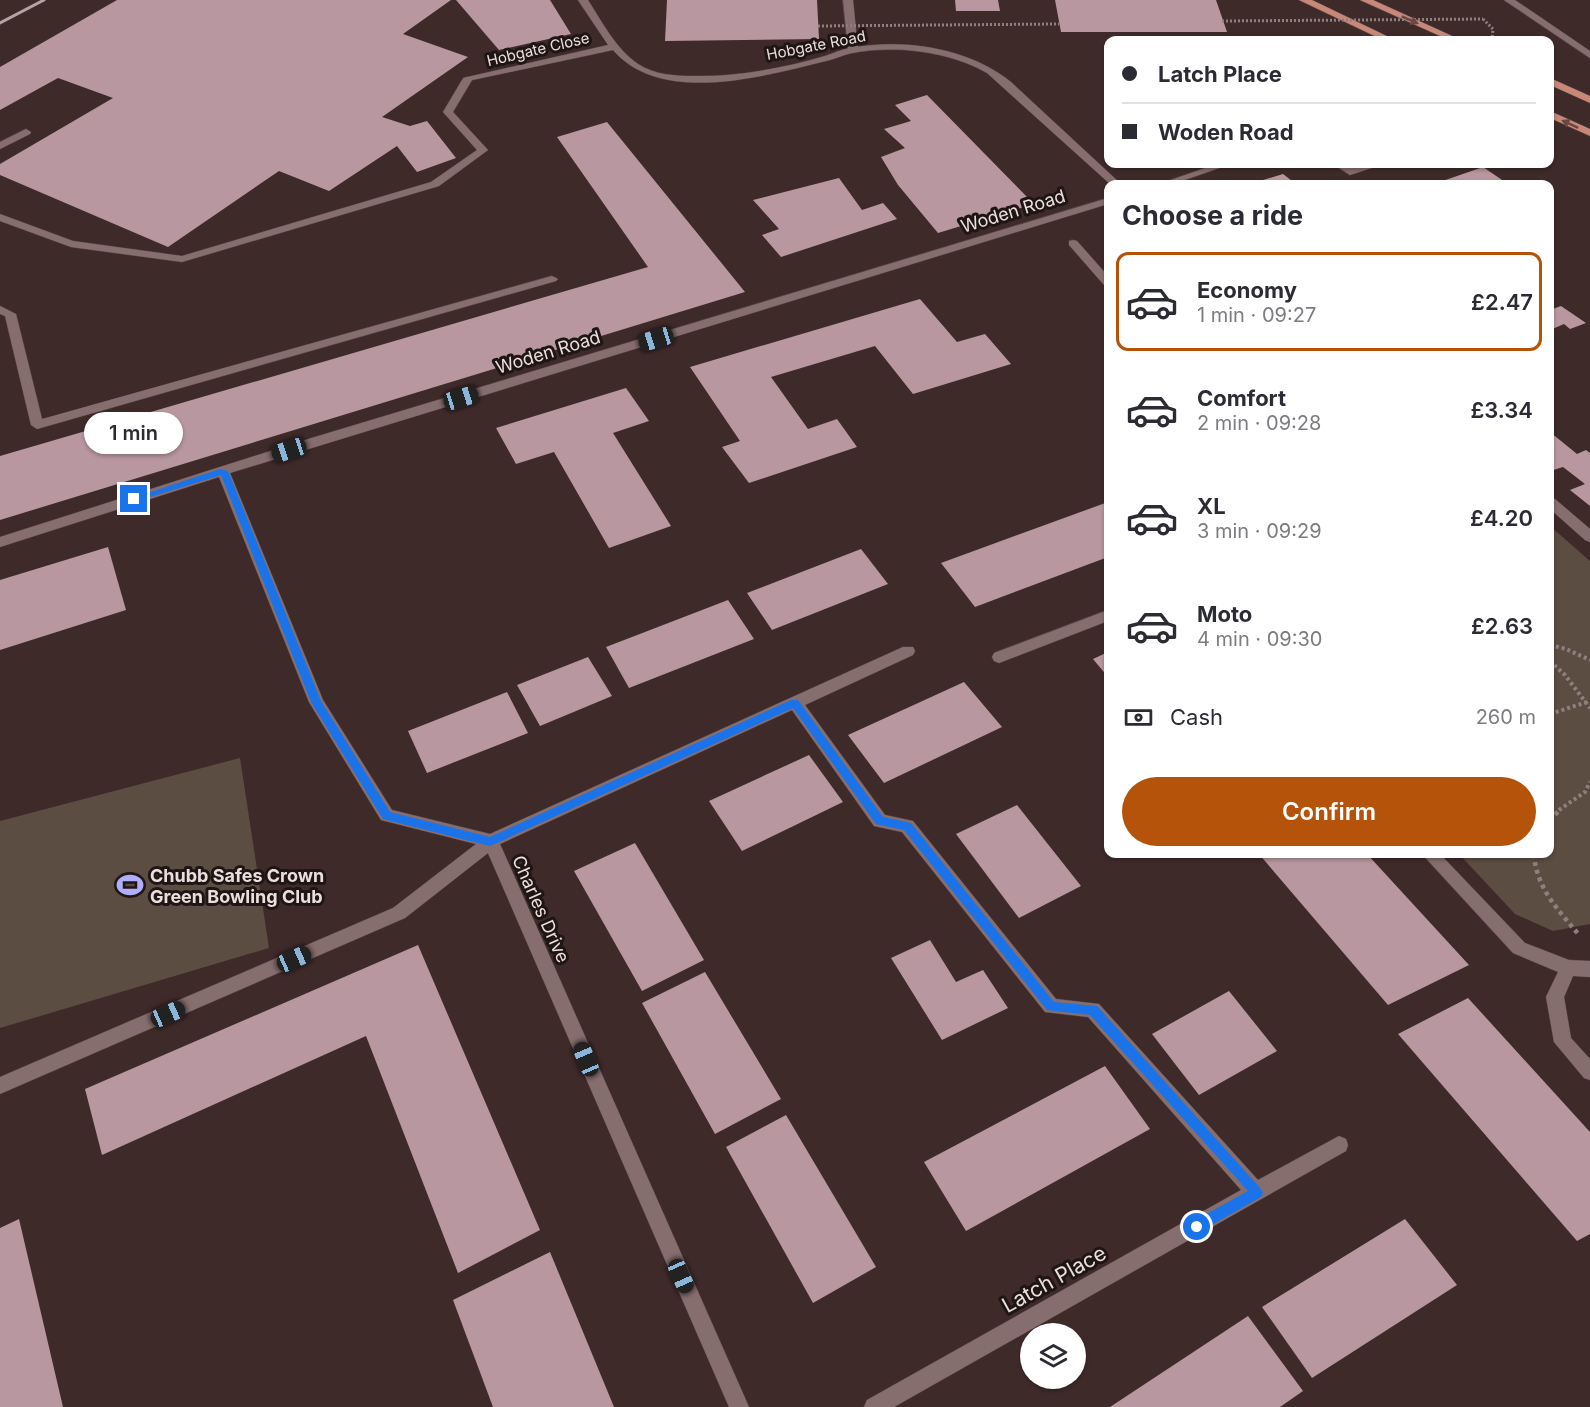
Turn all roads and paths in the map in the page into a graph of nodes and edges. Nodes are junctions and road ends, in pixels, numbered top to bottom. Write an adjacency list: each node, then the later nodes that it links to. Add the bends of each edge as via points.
1 (583, 0): 12 (street, Hobgate Road)
2 (848, 0): 13 (street)
3 (1304, 0): 9 (main road)
4 (1365, 0): 10 (main road, one-way to 10)
5 (1509, 0): 14 (street)
6 (1222, 21): 11 (path, bridge, via 1483,19 1493,29)
7 (1059, 24): 8 (path, bridge)
8 (818, 26)
9 (1381, 36)
10 (1447, 36)
11 (1492, 36)
12 (614, 47): 13 (street, Hobgate Road, via 638,69 691,81 725,78); 27 (street, Hobgate Close, via 467,80 448,112 483,150 435,184 182,259 71,244)
13 (853, 50): 24 (street, Hobgate Road, via 902,48 973,62 1001,78)
14 (1590, 55)
15 (1554, 83): 16 (main road)
16 (1590, 100)
17 (1554, 116): 19 (main road, one-way to 17)
18 (26, 132): 20 (street)
19 (1590, 133)
20 (0, 146)
21 (1216, 168): 25 (street)
22 (1344, 168): 23 (street, via 1350,172)
23 (1364, 168)
24 (1112, 180)
25 (1186, 180)
26 (1104, 202): 32 (street, Woden Road)
27 (0, 217)
28 (1073, 243): 29 (street)
29 (1104, 278)
30 (552, 279): 31 (street, via 37,425 10,314)
31 (0, 310)
32 (223, 471): 35 (street, Woden Road); 48 (street, Charles Drive, via 316,702 387,816)
33 (1554, 506): 34 (street)
34 (1590, 537)
35 (0, 542)
36 (1104, 617): 39 (street)
37 (1554, 646): 40 (path)
38 (908, 651): 43 (street)
39 (999, 657)
40 (1590, 660)
41 (1554, 665): 42 (path)
42 (1587, 702): 44 (path); 45 (path)
43 (795, 703): 48 (street); 57 (street, via 880,821 907,826 1051,1006 1093,1010)
44 (1590, 708)
45 (1554, 713)
46 (1590, 782): 47 (path, via 1585,792 1562,806)
47 (1554, 816)
48 (490, 842): 55 (street, via 399,913); 58 (street, Charles Drive)
49 (1434, 858): 52 (street, via 1519,948)
50 (1534, 858): 51 (path, via 1539,882)
51 (1582, 939)
52 (1568, 968): 53 (street); 54 (street, via 1555,997 1563,1042)
53 (1590, 969)
54 (1590, 1072)
55 (0, 1086)
56 (1339, 1145): 57 (street, Latch Place)
57 (1257, 1193): 59 (street, Latch Place)
58 (739, 1407)
59 (874, 1407)

